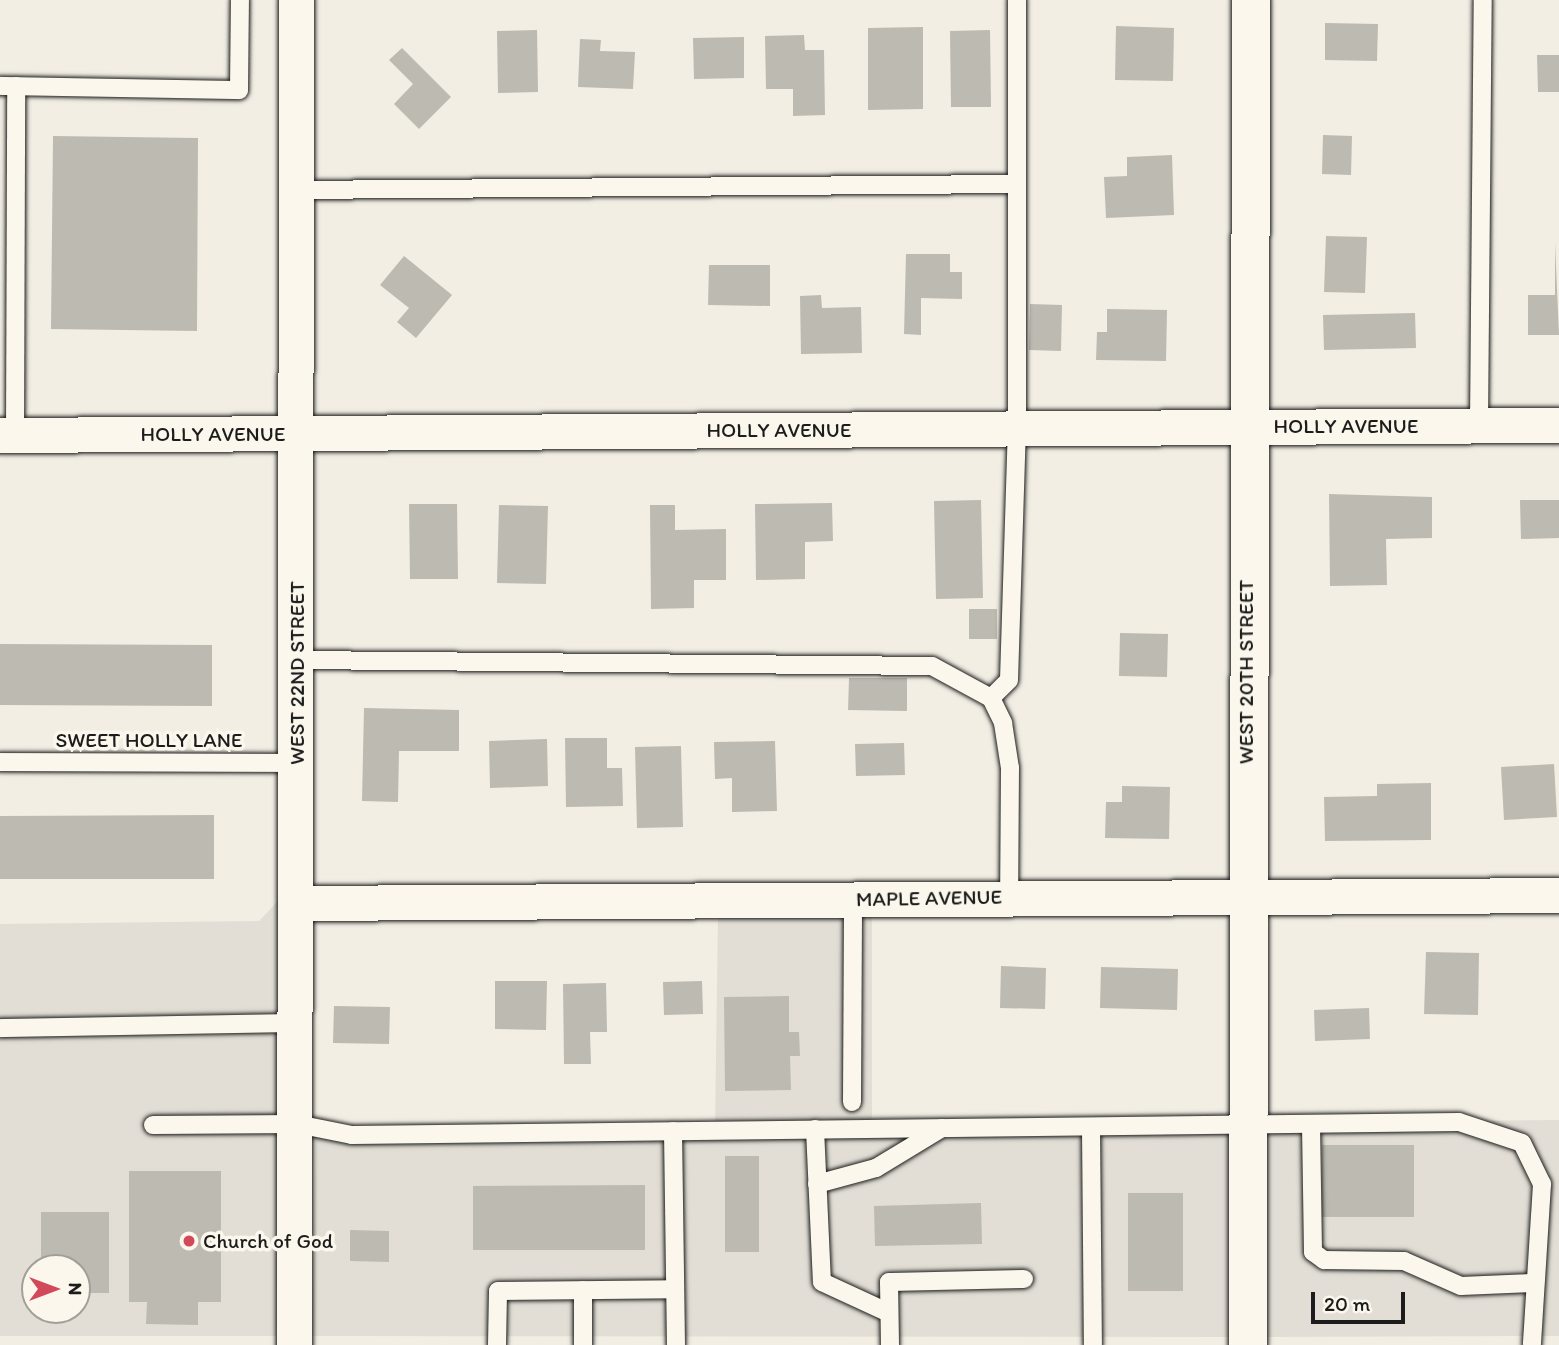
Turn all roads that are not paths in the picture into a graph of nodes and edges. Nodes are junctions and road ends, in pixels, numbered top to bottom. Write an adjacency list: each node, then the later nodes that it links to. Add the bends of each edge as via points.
1 (296, 0): 8 (street, WEST 22ND STREET)
2 (1017, 0): 7 (lane)
3 (1251, 0): 11 (street, WEST 20TH STREET)
4 (1483, 0): 9 (lane)
5 (240, 1): 6 (lane, via 239,90)
6 (8, 86): 14 (lane)
7 (1017, 184): 8 (lane); 12 (lane)
8 (295, 190): 13 (street, WEST 22ND STREET)
9 (1479, 425): 10 (street, HOLLY AVENUE); 11 (street, HOLLY AVENUE)
10 (1559, 425)
11 (1245, 426): 12 (street, HOLLY AVENUE); 19 (street, WEST 20TH STREET)
12 (1017, 428): 13 (street, HOLLY AVENUE); 16 (lane, via 1009,680)
13 (295, 433): 14 (street, HOLLY AVENUE); 15 (street, WEST 22ND STREET)
14 (8, 435)
15 (297, 660): 16 (lane, via 932,666); 18 (street, WEST 22ND STREET)
16 (991, 698): 21 (lane, via 1003,723 1010,768)
17 (0, 762): 18 (lane, SWEET HOLLY LANE)
18 (297, 764): 23 (street, WEST 22ND STREET)
19 (1247, 894): 20 (street, MAPLE AVENUE); 21 (street, MAPLE AVENUE); 30 (street, WEST 20TH STREET)
20 (1559, 894)
21 (1009, 897): 22 (street, MAPLE AVENUE)
22 (853, 898): 23 (street, MAPLE AVENUE); 26 (lane)
23 (298, 903): 24 (street, WEST 22ND STREET)
24 (298, 1023): 25 (lane); 27 (street, WEST 22ND STREET)
25 (0, 1028)
26 (852, 1102)
27 (297, 1124): 29 (lane); 34 (lane, via 352,1135); 41 (street, WEST 22ND STREET)
28 (1311, 1124): 30 (lane); 37 (lane, via 1313,1252 1324,1260 1404,1261 1461,1286); 37 (lane, via 1459,1122 1522,1143 1542,1184 1541,1250)
29 (153, 1125)
30 (1248, 1125): 31 (lane); 47 (street, WEST 20TH STREET)
31 (1091, 1127): 32 (lane); 46 (lane)
32 (942, 1128): 33 (lane); 35 (lane, via 876,1168)
33 (815, 1129): 34 (lane); 35 (lane)
34 (673, 1131): 38 (lane)
35 (817, 1184): 40 (lane, via 822,1282)
36 (1024, 1279): 40 (lane, via 889,1282)
37 (1532, 1283): 48 (lane)
38 (675, 1289): 39 (lane); 44 (lane)
39 (583, 1290): 42 (lane, via 498,1291); 43 (lane)
40 (889, 1313): 45 (lane)
41 (294, 1345)
42 (496, 1345)
43 (583, 1345)
44 (676, 1345)
45 (890, 1345)
46 (1093, 1345)
47 (1248, 1345)
48 (1532, 1345)

